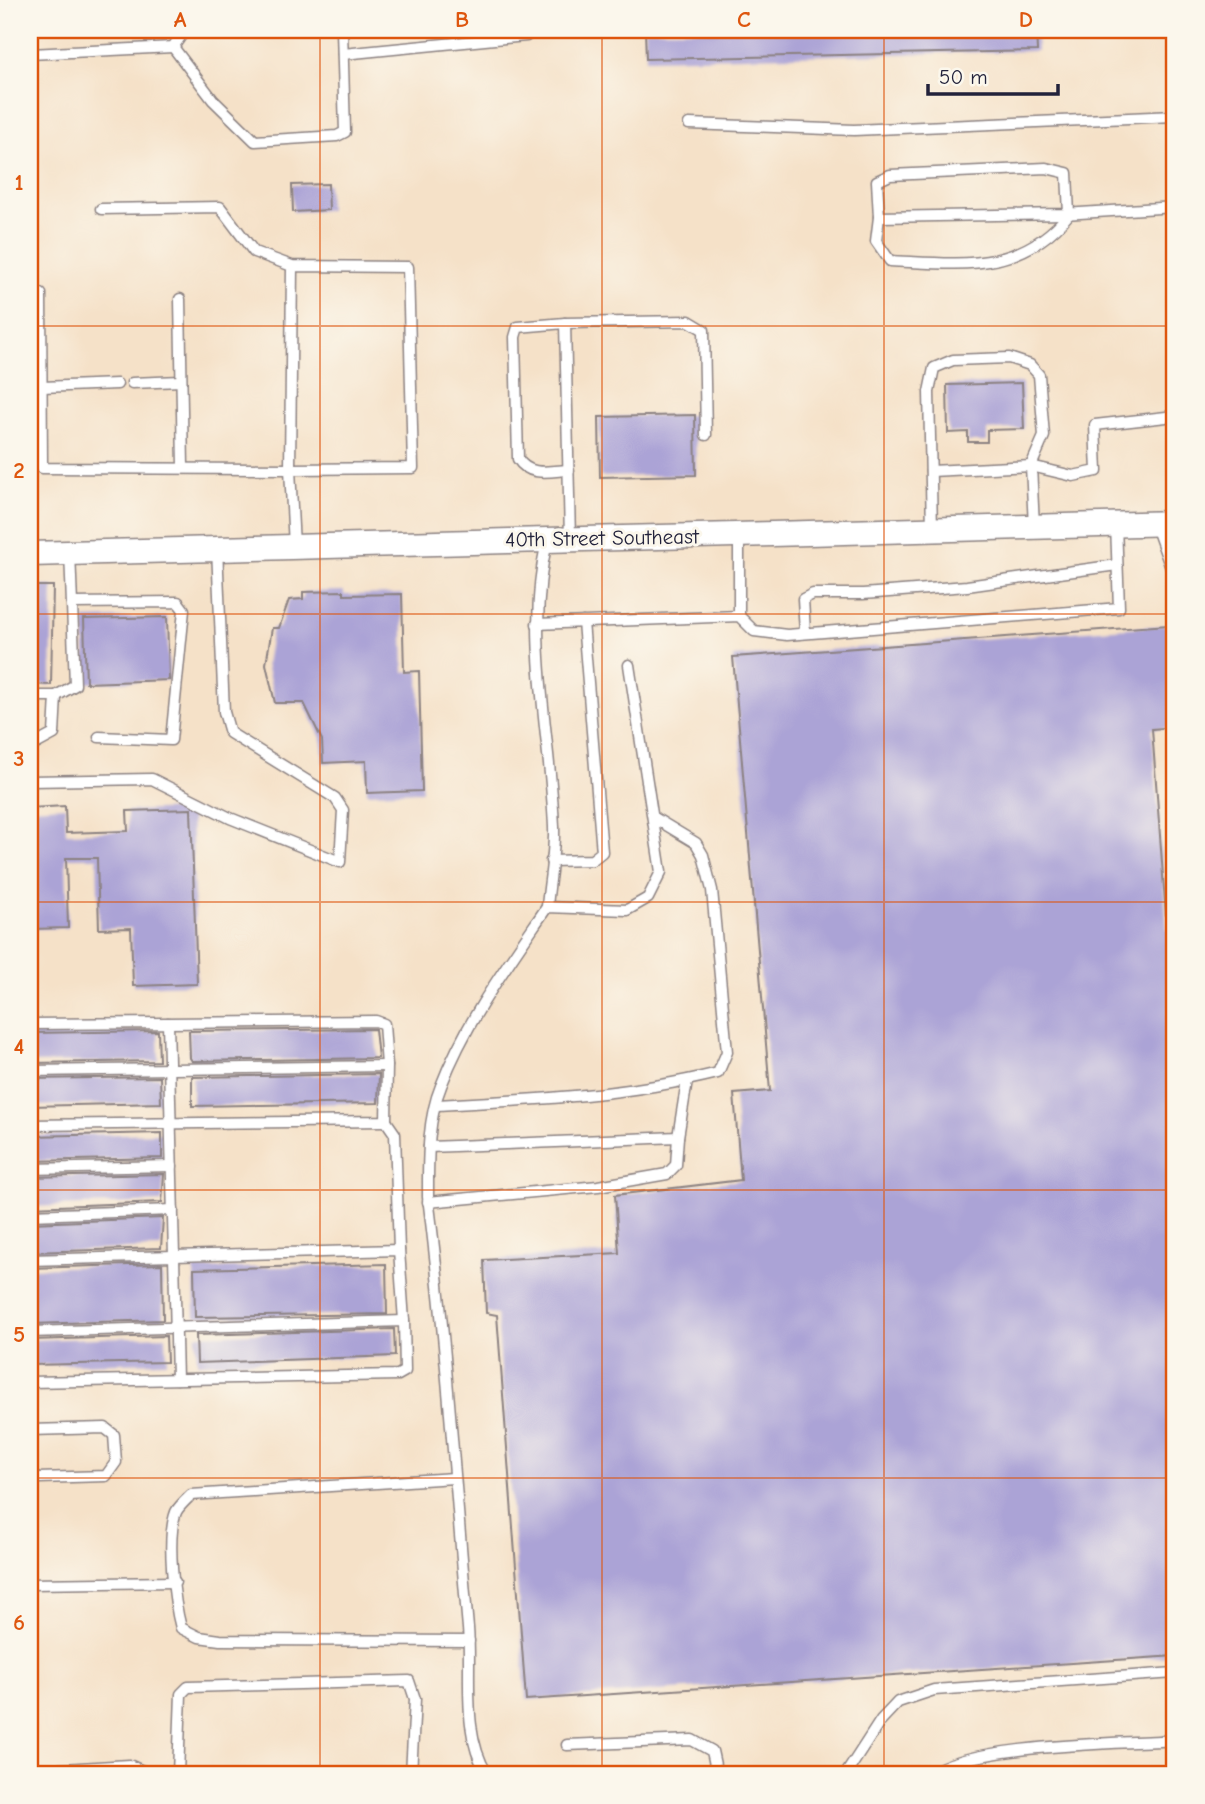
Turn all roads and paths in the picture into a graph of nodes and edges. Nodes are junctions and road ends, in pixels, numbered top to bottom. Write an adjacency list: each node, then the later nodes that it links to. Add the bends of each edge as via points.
1 (185, 30): 4 (lane)
2 (342, 30): 6 (lane)
3 (529, 30): 6 (lane, via 526,36)
4 (173, 47): 5 (lane); 6 (lane, via 213,100 255,141 345,132)
5 (30, 54)
6 (343, 54)
7 (1175, 116): 8 (lane, via 854,130)
8 (689, 124)
9 (1175, 207): 11 (lane)
10 (101, 209): 13 (lane, via 220,208 254,252)
11 (1069, 214): 12 (lane); 12 (lane, via 1056,230 1025,252 980,265 890,261 876,241); 12 (lane, via 1068,173 1046,168 890,175 877,181)
12 (879, 216)
13 (292, 266): 26 (lane); 26 (lane, via 408,267 413,468)
14 (41, 294): 18 (lane)
15 (180, 299): 19 (lane)
16 (565, 323): 23 (lane, via 689,321 704,330); 27 (lane); 27 (lane, via 518,327 518,459 532,471)
17 (30, 376): 18 (lane)
18 (42, 381): 21 (lane); 25 (lane, via 42,468)
19 (181, 381): 20 (lane); 25 (lane)
20 (132, 383)
21 (117, 384)
22 (1175, 416): 24 (lane, via 1095,425 1097,471 1073,475)
23 (705, 435)
24 (1031, 466): 28 (lane); 28 (lane, via 1044,436 1039,374 1030,365 1009,358 953,360 934,368 929,379); 31 (lane)
25 (183, 467): 26 (lane)
26 (290, 469): 35 (lane)
27 (569, 470): 34 (lane)
28 (931, 471): 32 (lane)
29 (1165, 523): 30 (street, 40th Street Southeast); 40 (lane)
30 (1116, 524): 31 (street, 40th Street Southeast); 39 (lane)
31 (1034, 526): 32 (street, 40th Street Southeast)
32 (932, 529): 33 (street, 40th Street Southeast)
33 (739, 534): 34 (street, 40th Street Southeast); 42 (lane)
34 (559, 539): 35 (street, 40th Street Southeast); 44 (lane, via 541,568)
35 (294, 546): 36 (street, 40th Street Southeast)
36 (217, 548): 37 (street, 40th Street Southeast); 51 (lane, via 225,712 230,733 335,799 343,810 340,862 230,818 152,779)
37 (69, 551): 38 (street, 40th Street Southeast); 41 (lane)
38 (30, 554)
39 (1117, 565): 45 (lane, via 967,586 813,594 803,599); 45 (lane, via 1119,608)
40 (1175, 579)
41 (72, 603): 48 (lane, via 75,685); 49 (lane, via 178,602 184,610 171,740)
42 (739, 616): 43 (lane); 45 (lane, via 754,631)
43 (583, 622): 44 (lane); 53 (lane, via 602,852 593,860)
44 (537, 624): 53 (lane, via 554,830)
45 (805, 633)
46 (629, 665): 52 (lane)
47 (30, 696): 48 (lane)
48 (57, 696): 50 (lane, via 54,734)
49 (99, 737)
50 (30, 747)
51 (30, 781)
52 (653, 817): 54 (lane, via 662,872 648,898 627,910); 60 (lane, via 696,843 712,890 727,1052 718,1073)
53 (551, 861): 54 (lane)
54 (547, 907): 61 (lane, via 479,1009)
55 (168, 1023): 56 (lane); 57 (lane, via 376,1021 384,1024); 58 (lane)
56 (30, 1024)
57 (387, 1066): 58 (lane); 62 (lane)
58 (169, 1069): 59 (lane); 63 (lane)
59 (30, 1071)
60 (687, 1081): 61 (lane, via 553,1098); 65 (lane)
61 (436, 1105): 66 (lane)
62 (386, 1121): 63 (lane); 72 (lane, via 395,1134)
63 (170, 1123): 64 (lane); 67 (lane)
64 (30, 1125)
65 (678, 1137): 66 (lane); 69 (lane, via 676,1165 667,1174 598,1186)
66 (429, 1147): 69 (lane)
67 (172, 1166): 68 (lane); 70 (lane)
68 (30, 1169)
69 (428, 1202): 82 (lane)
70 (173, 1210): 71 (lane); 73 (lane)
71 (30, 1215)
72 (399, 1250): 73 (lane); 75 (lane)
73 (174, 1256): 74 (lane); 76 (lane)
74 (30, 1260)
75 (404, 1321): 76 (lane); 78 (lane, via 405,1371 398,1375)
76 (176, 1329): 77 (lane); 78 (lane)
77 (30, 1332)
78 (177, 1379): 79 (lane)
79 (30, 1382)
80 (30, 1430): 81 (lane, via 105,1428 114,1435 116,1462 106,1476 38,1478 32,1474)
81 (30, 1459)
82 (454, 1478): 83 (lane, via 191,1496 176,1511 172,1535); 85 (lane)
83 (175, 1582): 84 (lane); 85 (lane, via 181,1628 199,1636 220,1640)
84 (30, 1584)
85 (469, 1640): 93 (lane, via 471,1726)
86 (1175, 1674): 95 (lane, via 934,1690 898,1702)
87 (1175, 1740): 96 (lane, via 993,1753 940,1767)
88 (567, 1745): 94 (lane, via 692,1740 712,1751)
89 (30, 1771): 90 (lane, via 129,1765)
90 (149, 1774)
91 (178, 1774): 92 (lane, via 181,1694 188,1687 409,1681 415,1699)
92 (411, 1774)
93 (487, 1774)
94 (717, 1774)
95 (846, 1774)
96 (931, 1774)

